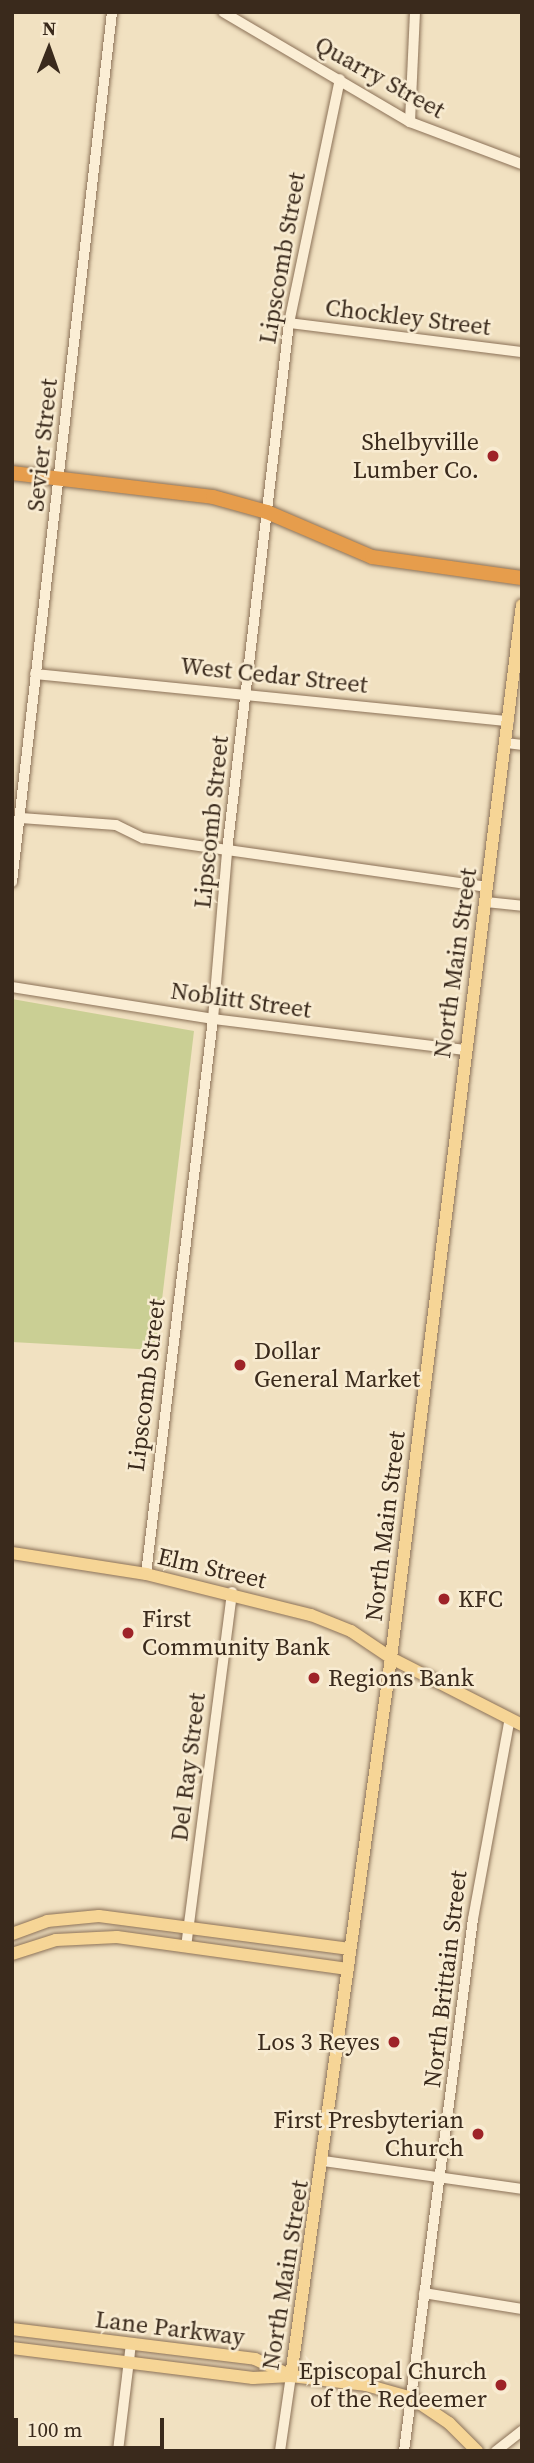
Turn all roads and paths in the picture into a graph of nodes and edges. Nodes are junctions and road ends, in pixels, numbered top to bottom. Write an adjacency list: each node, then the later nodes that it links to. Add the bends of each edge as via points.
1 (112, 12): 10 (street, Sevier Street)
2 (223, 12): 4 (street, Quarry Street)
3 (415, 12): 5 (street)
4 (340, 79): 5 (street, Quarry Street); 7 (street, Lipscomb Street)
5 (410, 122): 6 (street, Quarry Street)
6 (522, 164)
7 (289, 323): 8 (street, Chockley Street); 11 (street, Lipscomb Street)
8 (522, 352)
9 (12, 474): 10 (highway)
10 (60, 479): 11 (highway, via 213,497); 14 (street, Sevier Street)
11 (267, 512): 12 (highway, via 372,558); 15 (street, Lipscomb Street)
12 (522, 578)
13 (522, 605): 16 (main road, North Main Street)
14 (34, 674): 15 (street, West Cedar Street); 19 (street, Sevier Street)
15 (246, 692): 16 (street, West Cedar Street); 20 (street, Lipscomb Street)
16 (509, 721): 17 (main road, North Main Street)
17 (506, 743): 18 (street); 22 (main road, North Main Street)
18 (522, 745)
19 (21, 818): 20 (street, via 116,825 143,838); 21 (street, Sevier Street)
20 (227, 851): 22 (street); 26 (street, Lipscomb Street)
21 (12, 882)
22 (488, 887): 23 (main road, North Main Street)
23 (486, 902): 24 (street); 27 (main road, North Main Street)
24 (522, 906)
25 (12, 987): 26 (street, Noblitt Street)
26 (213, 1019): 27 (street, Noblitt Street); 29 (street, Lipscomb Street)
27 (464, 1050): 31 (main road, North Main Street)
28 (12, 1553): 29 (main road, Elm Street)
29 (146, 1574): 30 (main road, Elm Street)
30 (232, 1592): 31 (main road, Elm Street, via 351,1631); 33 (street, Del Ray Street)
31 (391, 1657): 32 (main road, Elm Street); 36 (main road, North Main Street)
32 (515, 1723): 40 (street, North Brittain Street, via 486,1828)
33 (190, 1927): 34 (main road, via 80,1917 47,1921); 35 (street, Del Ray Street); 36 (main road)
34 (12, 1934)
35 (186, 1947): 37 (main road, via 80,1936 36,1944); 38 (main road)
36 (350, 1948): 38 (main road, North Main Street)
37 (12, 1954)
38 (348, 1969): 39 (main road, North Main Street)
39 (323, 2161): 40 (street); 48 (main road, North Main Street)
40 (442, 2179): 41 (street); 42 (street, North Brittain Street)
41 (522, 2189)
42 (424, 2293): 43 (street); 49 (street, North Brittain Street)
43 (522, 2309)
44 (12, 2329): 45 (main road, Lane Parkway)
45 (131, 2344): 47 (street); 48 (main road, Lane Parkway, via 255,2359)
46 (12, 2348): 47 (main road, Lane Parkway)
47 (129, 2363): 48 (main road, Lane Parkway, via 253,2378); 51 (street)
48 (291, 2375): 49 (main road, via 366,2385); 52 (street, North Main Street)
49 (412, 2398): 53 (street, North Brittain Street); 54 (main road, via 449,2423)
50 (522, 2431): 55 (street)
51 (118, 2451)
52 (280, 2451)
53 (404, 2451)
54 (477, 2451)
55 (496, 2451)

